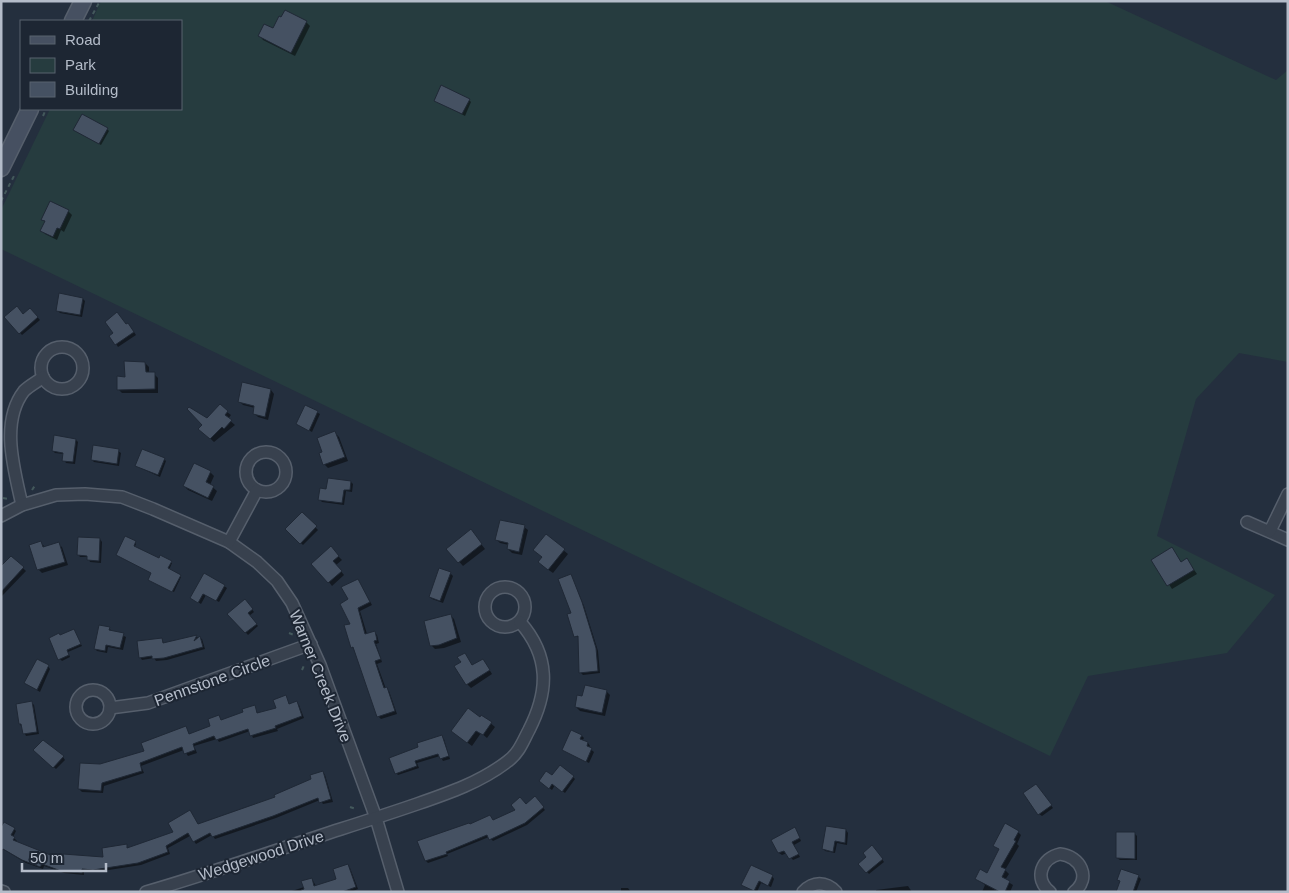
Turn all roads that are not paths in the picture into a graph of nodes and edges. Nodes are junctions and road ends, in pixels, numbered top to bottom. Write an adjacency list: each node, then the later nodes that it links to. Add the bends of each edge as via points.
1 (82, 1): 2 (main road)
2 (73, 20)
3 (30, 110): 4 (main road)
4 (1, 168)
5 (43, 377): 8 (street, via 24,391 12,410 8,441)
6 (258, 490): 13 (street)
7 (1288, 494): 11 (street)
8 (22, 505): 9 (street, Warner Creek Drive); 13 (street, Warner Creek Drive, via 56,495 122,497)
9 (1, 516)
10 (1247, 522): 11 (street)
11 (1270, 531): 12 (street)
12 (1288, 540)
13 (229, 542): 15 (street, Warner Creek Drive, via 277,581 292,603)
14 (520, 622): 17 (street, Wedgewood Drive, via 539,650 543,671 540,708 518,751 476,782)
15 (311, 644): 16 (street, Pennstone Circle, via 148,703); 17 (street, Warner Creek Drive)
16 (110, 708)
17 (376, 818): 18 (street, Wedgewood Drive); 19 (street, Warner Creek Drive)
18 (146, 892)
19 (398, 892)
20 (803, 892): 21 (street, via 810,886 823,884)
21 (836, 892)
22 (1050, 892): 23 (street, via 1043,884 1041,871 1047,859 1060,854 1074,858 1082,870 1081,884)
23 (1074, 892)

